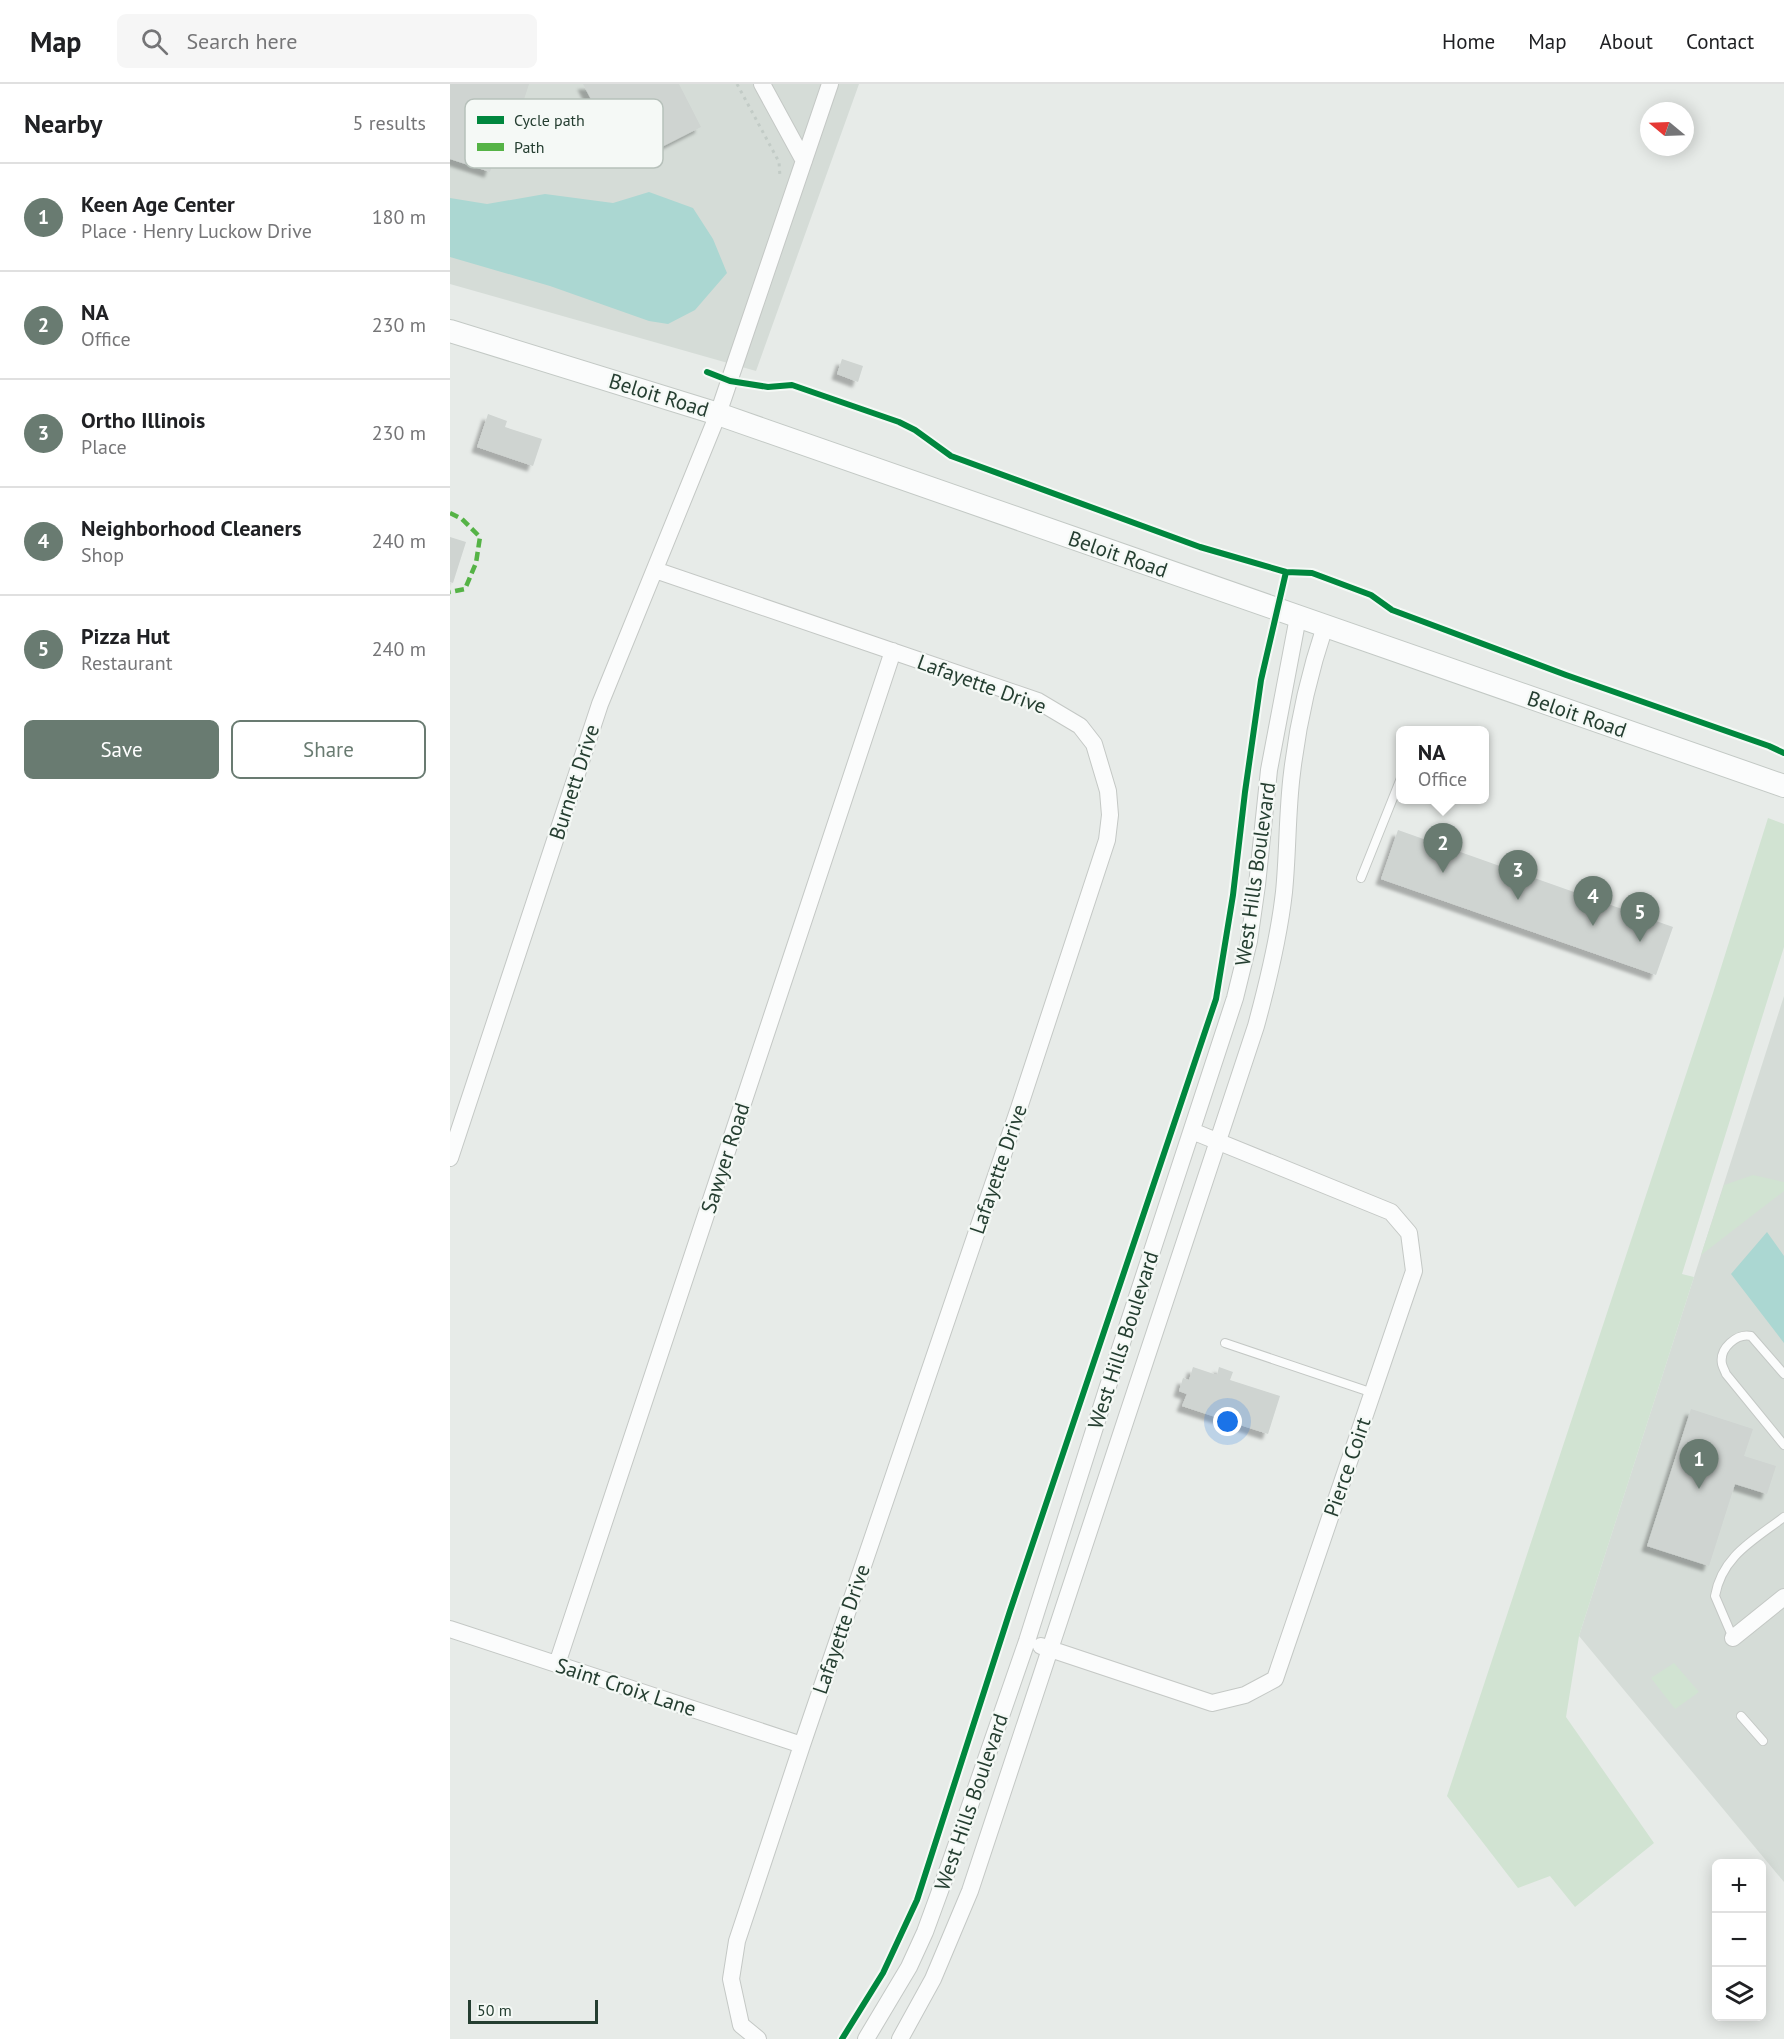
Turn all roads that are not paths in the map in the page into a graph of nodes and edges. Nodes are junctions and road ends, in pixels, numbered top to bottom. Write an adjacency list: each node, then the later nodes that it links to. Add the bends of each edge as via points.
1 (762, 84): 3 (street)
2 (830, 84): 3 (street, Burnett Drive)
3 (804, 161): 5 (street, Burnett Drive)
4 (450, 331): 5 (main road, Beloit Road)
5 (718, 414): 6 (street, Burnett Drive); 7 (main road, Beloit Road)
6 (655, 570): 9 (street, Lafayette Drive); 15 (street, Burnett Drive, via 600,704)
7 (1298, 617): 8 (main road, Beloit Road); 13 (street, West Hills Boulevard, via 1269,770 1249,941)
8 (1325, 626): 10 (main road, Beloit Road); 14 (street, West Hills Boulevard, via 1299,724 1284,892 1270,973)
9 (893, 651): 26 (street, Sawyer Road); 29 (street, Lafayette Drive, via 1038,701 1080,726 1100,760 1110,815 1107,840 1023,1096)
10 (1784, 786)
11 (1396, 790): 12 (lane)
12 (1361, 878)
13 (1192, 1131): 14 (street, Pierce Coirt); 24 (street, West Hills Boulevard)
14 (1218, 1142): 18 (street, Pierce Coirt, via 1391,1212 1408,1233 1414,1271); 25 (street, West Hills Boulevard)
15 (450, 1158)
16 (1225, 1342): 18 (lane)
17 (1784, 1374): 19 (lane, via 1751,1335 1743,1334 1731,1341 1722,1355 1726,1374)
18 (1373, 1393): 25 (street, Pierce Coirt, via 1275,1679 1245,1695 1212,1703)
19 (1784, 1445)
20 (1784, 1517): 23 (lane, via 1731,1559 1720,1577 1715,1596)
21 (1784, 1597): 23 (street)
22 (450, 1629): 26 (street, Saint Croix Lane)
23 (1734, 1638)
24 (1027, 1641): 25 (street, Pierce Coirt); 31 (street, West Hills Boulevard, via 925,1932)
25 (1050, 1649): 32 (street, West Hills Boulevard, via 958,1922)
26 (557, 1665): 29 (street, Saint Croix Lane)
27 (1741, 1716): 28 (lane)
28 (1763, 1741)
29 (802, 1745): 30 (street, Lafayette Drive, via 737,1941 731,1979 741,2025)
30 (758, 2039)
31 (866, 2039)
32 (900, 2039)

